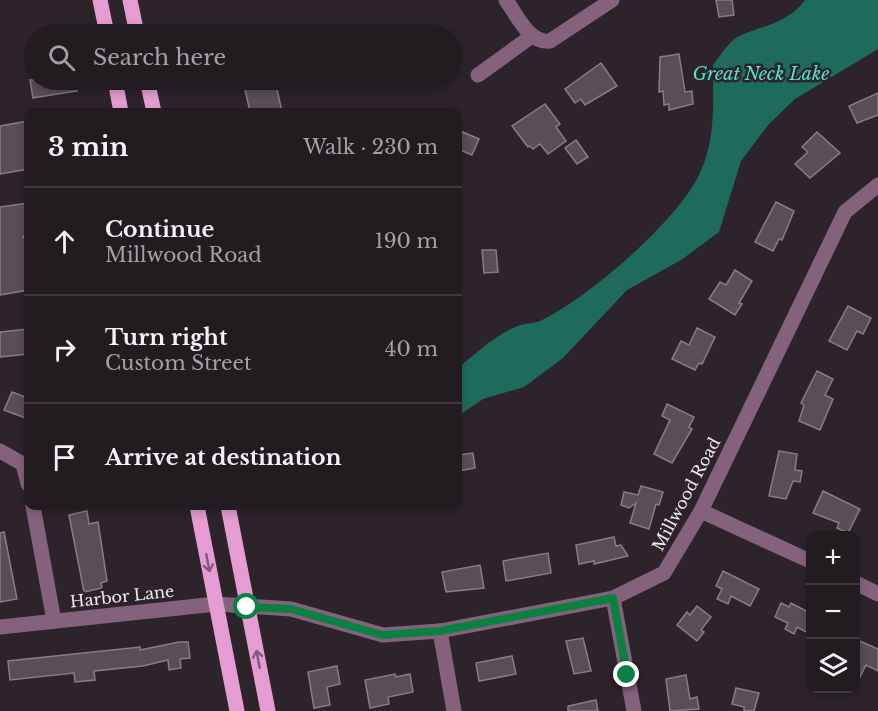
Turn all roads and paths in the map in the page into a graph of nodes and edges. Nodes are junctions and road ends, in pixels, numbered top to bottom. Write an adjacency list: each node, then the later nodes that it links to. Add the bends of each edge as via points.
1 (100, 0): 5 (main road)
2 (130, 0): 6 (main road)
3 (506, 0): 7 (street)
4 (612, 0): 7 (street, via 550,41)
5 (105, 24)
6 (135, 24)
7 (532, 36): 8 (street)
8 (478, 75)
9 (117, 90): 11 (main road)
10 (149, 90): 12 (main road)
11 (120, 108)
12 (153, 108)
13 (878, 185): 19 (street, Millwood Road, via 845,212)
14 (0, 451): 15 (street)
15 (24, 468)
16 (34, 510): 26 (street)
17 (199, 510): 24 (main road, one-way to 24)
18 (229, 510): 25 (main road)
19 (701, 511): 20 (street); 23 (street, Millwood Road, via 664,573)
20 (806, 559)
21 (859, 585): 22 (street)
22 (878, 594)
23 (613, 598): 28 (street, Millwood Road); 32 (street)
24 (216, 604): 25 (street, Harbor Lane); 26 (street, Harbor Lane); 29 (main road)
25 (247, 607): 28 (street, Millwood Road, via 291,609 382,635); 30 (main road, one-way to 25)
26 (54, 621): 27 (street, Harbor Lane)
27 (0, 627)
28 (440, 631): 31 (street)
29 (237, 711)
30 (268, 711)
31 (454, 711)
32 (634, 711)

